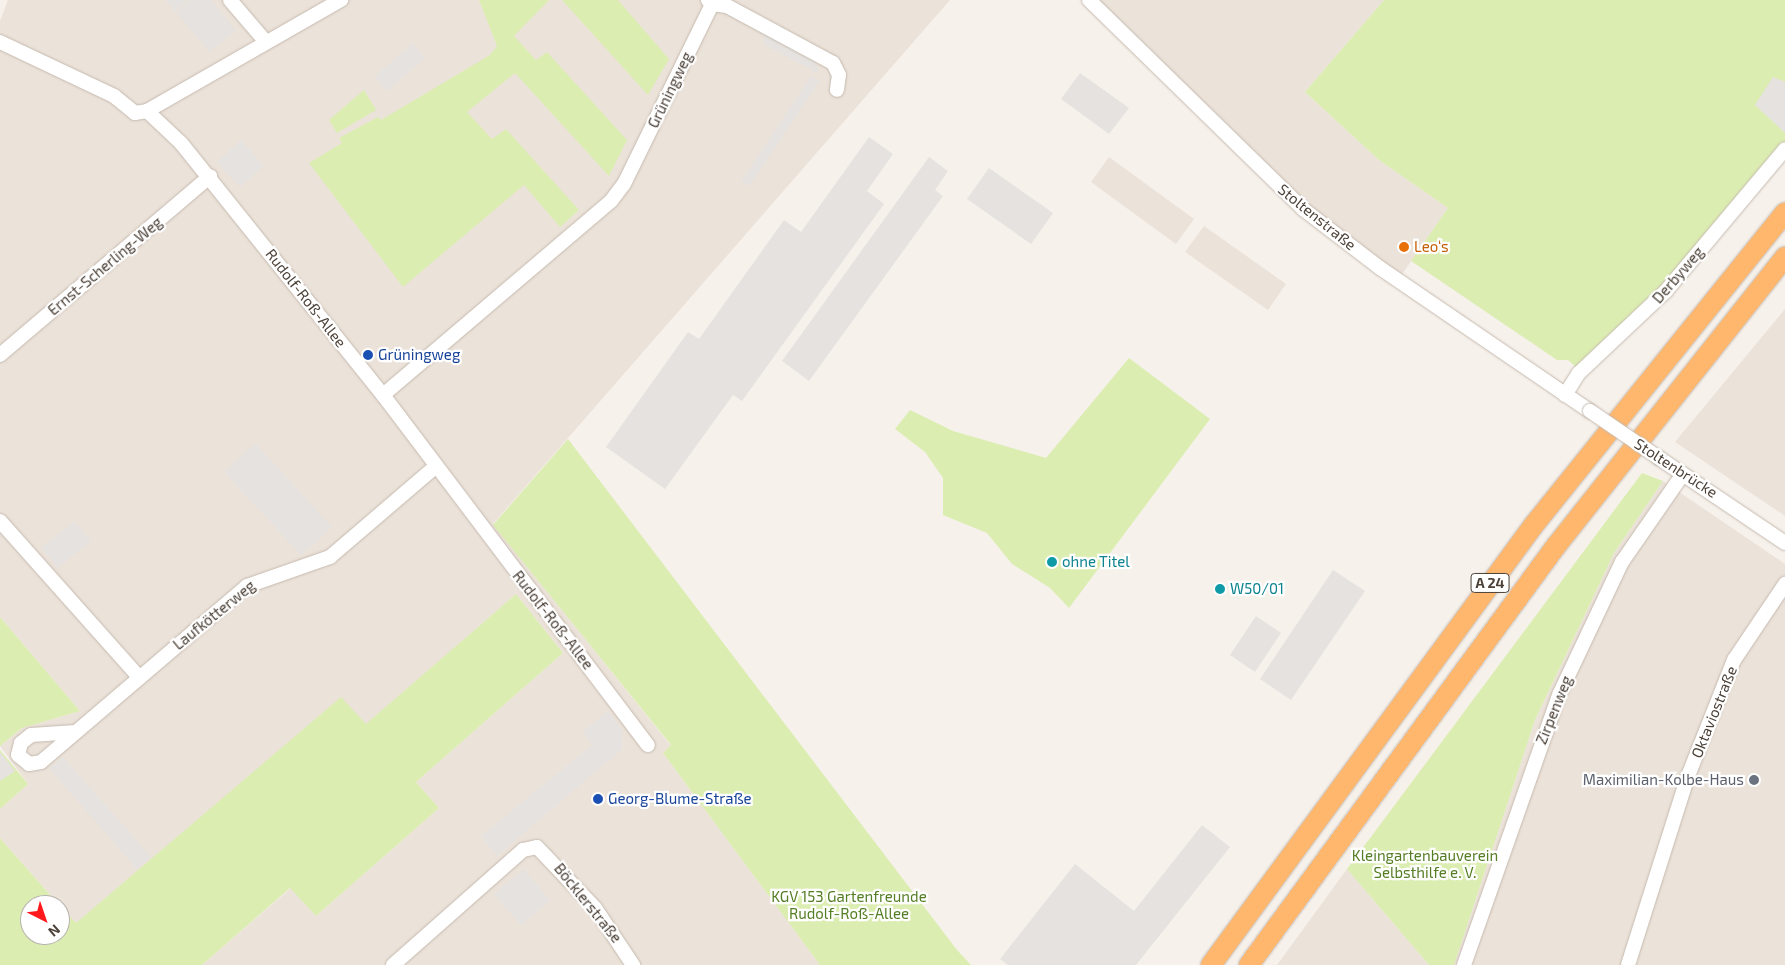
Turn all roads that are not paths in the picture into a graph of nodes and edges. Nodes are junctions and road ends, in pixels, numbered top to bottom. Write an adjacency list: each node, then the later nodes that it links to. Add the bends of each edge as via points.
1 (230, 0): 6 (street)
2 (341, 0): 6 (street)
3 (710, 2): 7 (street, Grüningweg, via 727,6 833,63 839,75); 14 (street, Grüningweg, via 624,184 611,201)
4 (1097, 3): 15 (street, Stoltenstraße, via 1303,209)
5 (0, 42): 8 (street, via 114,96 135,113)
6 (266, 42): 8 (street)
7 (837, 90)
8 (147, 110): 10 (street, Rudolf-Roß-Allee)
9 (1785, 149): 15 (street, Derbyweg, via 1666,291 1579,373)
10 (210, 176): 13 (street, Ernst-Scherling-Weg); 14 (street, Rudolf-Roß-Allee)
11 (1785, 214): 26 (highway, A 24, via 1533,526)
12 (1785, 257): 27 (highway, A 24, via 1556,546)
13 (0, 355)
14 (383, 395): 16 (street, Rudolf-Roß-Allee)
15 (1565, 395): 17 (street, Stoltenbrücke, bridge)
16 (435, 467): 21 (street, Laufkötterweg, via 330,557 247,586); 23 (street, Rudolf-Roß-Allee)
17 (1683, 474): 19 (street, Stoltenbrücke); 28 (street, Zirpenweg, via 1622,562 1560,693)
18 (0, 520): 21 (street)
19 (1785, 543)
20 (1785, 584): 29 (street, Oktaviostraße, via 1754,626 1730,672 1688,776)
21 (138, 677): 22 (street, Laufkötterweg)
22 (76, 732)
23 (648, 745)
24 (393, 965): 25 (street, Böcklerstraße, via 523,850 537,847 595,908)
25 (633, 965)
26 (1210, 965)
27 (1249, 965)
28 (1464, 965)
29 (1628, 965)

